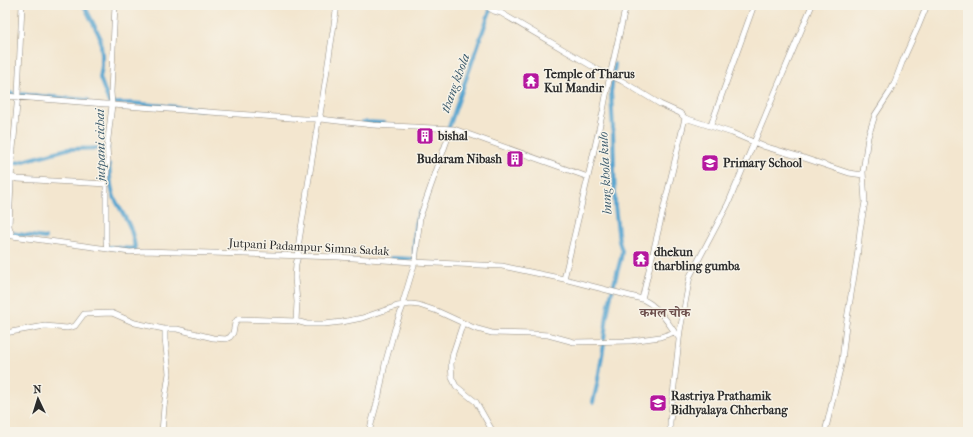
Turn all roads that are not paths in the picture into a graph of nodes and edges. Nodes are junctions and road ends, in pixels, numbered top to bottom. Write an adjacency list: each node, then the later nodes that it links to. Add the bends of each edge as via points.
1 (22, 5): 11 (street)
2 (115, 5): 12 (street)
3 (337, 5): 13 (street)
4 (626, 5): 9 (street)
5 (754, 5): 15 (street)
6 (812, 5): 17 (street)
7 (927, 5): 18 (street, via 894,84 875,114 868,137)
8 (486, 6): 9 (street)
9 (612, 76): 14 (street); 20 (street)
10 (5, 96): 11 (street)
11 (17, 97): 12 (street); 19 (street)
12 (112, 103): 13 (street, via 304,119); 21 (street, via 107,146)
13 (321, 118): 16 (street); 25 (street, via 318,122)
14 (685, 118): 15 (street); 28 (street)
15 (711, 125): 17 (street)
16 (448, 129): 20 (street, via 462,131); 26 (street, via 420,217)
17 (755, 143): 18 (street, via 848,173); 35 (street, via 728,204 690,276)
18 (863, 175): 40 (street, via 865,202 842,361)
19 (11, 176): 21 (street, via 17,179); 23 (street, via 9,226)
20 (588, 177): 27 (street)
21 (107, 184): 24 (street)
22 (5, 235): 23 (street, Jutpani Padampur Simna Sadak)
23 (12, 236): 24 (street, Jutpani Padampur Simna Sadak)
24 (107, 249): 25 (street, Jutpani Padampur Simna Sadak, via 130,252)
25 (298, 254): 26 (street, Jutpani Padampur Simna Sadak); 30 (street, via 295,278)
26 (415, 262): 27 (street, Jutpani Padampur Simna Sadak, via 502,266); 29 (street)
27 (564, 279): 28 (street, Jutpani Padampur Simna Sadak)
28 (642, 300): 33 (street, Jutpani Padampur Simna Sadak, via 653,305)
29 (404, 306): 30 (street, via 342,322 307,324); 31 (street, via 419,305); 37 (street, via 394,328)
30 (296, 321): 32 (street, via 239,319 235,323 233,333 226,339)
31 (463, 323): 33 (street, via 492,332 548,335 574,342 631,341); 38 (street, via 452,353 452,378 456,386 476,402)
32 (165, 329): 34 (street, via 135,324 112,313 84,314 74,326 67,328 45,326); 36 (street, via 169,373)
33 (675, 332): 35 (street, Jutpani Padampur Simna Sadak)
34 (5, 333)
35 (679, 338): 39 (street)
36 (162, 432)
37 (369, 432)
38 (493, 432)
39 (670, 432)
40 (825, 432)

